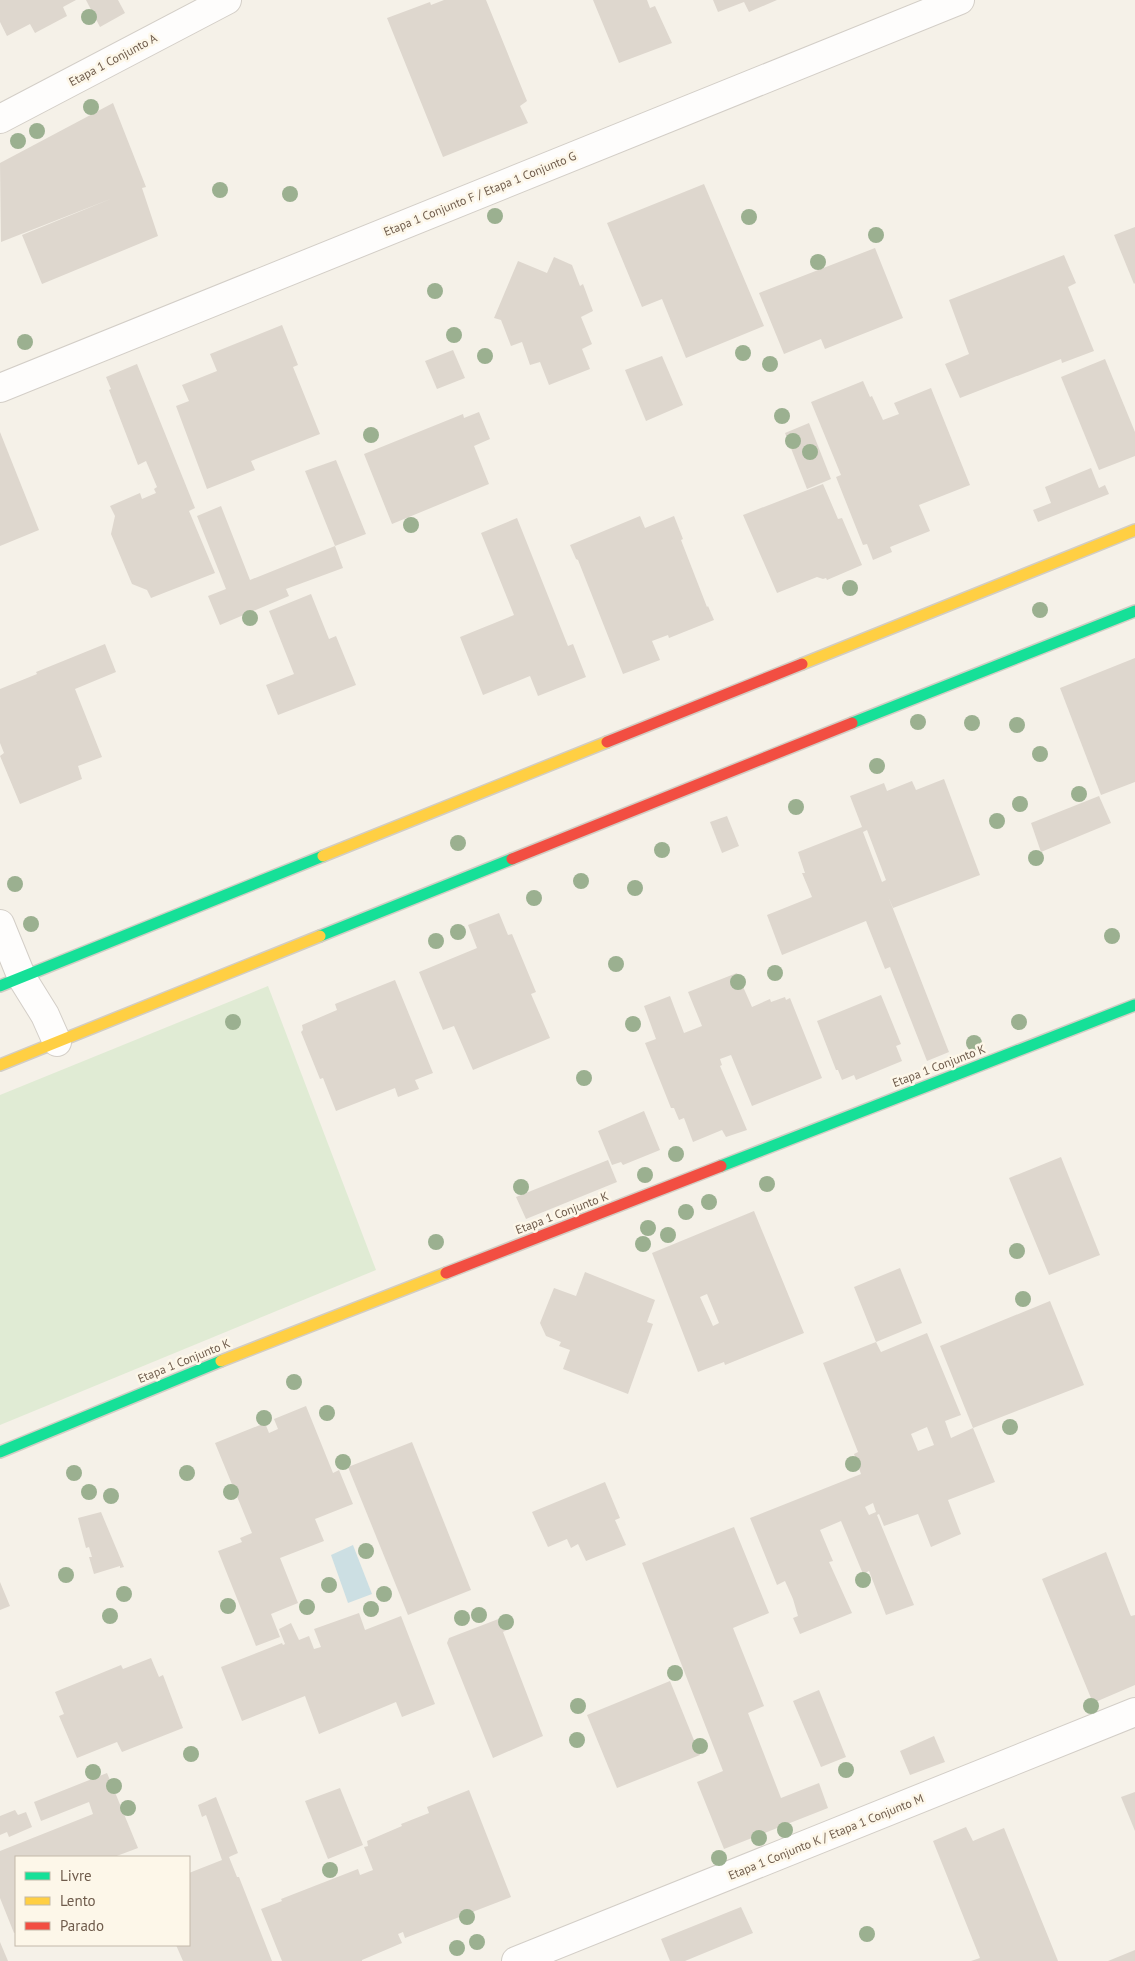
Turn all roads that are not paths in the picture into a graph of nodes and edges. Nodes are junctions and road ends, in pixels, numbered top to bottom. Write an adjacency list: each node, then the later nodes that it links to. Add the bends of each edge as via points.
1 (226, 0): 3 (street, Etapa 1 Conjunto A)
2 (960, 0): 4 (street, Etapa 1 Conjunto F / Etapa 1 Conjunto G)
3 (0, 119)
4 (0, 388)
5 (1135, 530): 8 (street)
6 (1135, 611): 10 (street)
7 (0, 924): 8 (street)
8 (11, 982): 10 (street, via 45,1015)
9 (1135, 1005): 12 (street, Etapa 1 Conjunto K, via 263,1344)
10 (57, 1042): 11 (street)
11 (0, 1065)
12 (0, 1452)
13 (1135, 1712): 14 (street, Etapa 1 Conjunto K / Etapa 1 Conjunto M)
14 (516, 1961)

